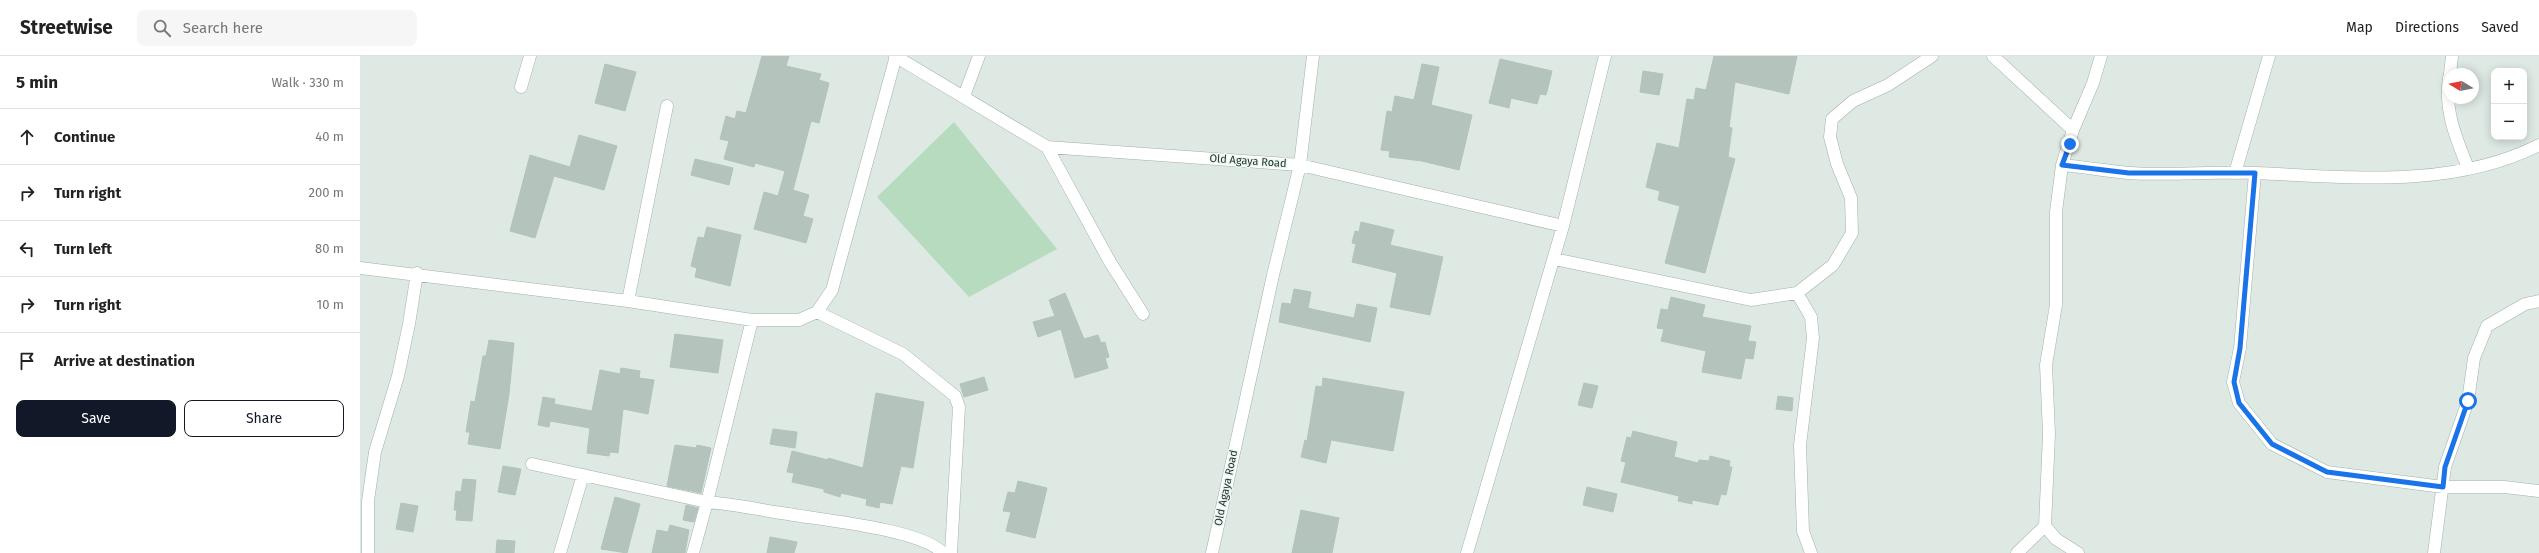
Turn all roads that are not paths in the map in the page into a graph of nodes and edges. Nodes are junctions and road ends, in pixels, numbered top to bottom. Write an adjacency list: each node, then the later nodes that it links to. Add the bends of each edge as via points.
1 (530, 56): 12 (street)
2 (895, 56): 13 (street, Old Agaya Road); 31 (street, via 832,290)
3 (978, 56): 13 (street)
4 (1313, 56): 19 (street)
5 (1605, 56): 24 (street)
6 (1932, 56): 28 (street, via 1888,85 1853,101 1832,119 1830,137 1837,164 1851,198 1852,234 1833,265)
7 (1993, 56): 16 (street)
8 (2101, 56): 16 (street, via 2093,83)
9 (2269, 56): 22 (street)
10 (2452, 56): 11 (street)
11 (2451, 68)
12 (521, 87)
13 (964, 96): 18 (street, Old Agaya Road)
14 (2448, 104): 21 (street, via 2452,128)
15 (667, 106): 29 (street)
16 (2073, 130): 20 (street)
17 (2539, 145): 21 (street, via 2492,164)
18 (1047, 147): 19 (street, Old Agaya Road); 32 (street, via 1110,262)
19 (1300, 165): 24 (street); 45 (street, Old Agaya Road, via 1273,275)
20 (2062, 165): 22 (street, via 2129,173); 39 (street, via 2056,212 2056,305 2046,365 2049,434)
21 (2468, 168): 23 (street, via 2424,175 2376,178)
22 (2235, 173): 23 (street)
23 (2255, 173): 36 (street, via 2240,348 2234,382 2239,403 2272,444 2327,472)
24 (1563, 226): 25 (street)
25 (1554, 259): 28 (street, via 1751,300); 46 (street)
26 (360, 268): 27 (street)
27 (416, 273): 29 (street); 40 (street, via 410,324 398,376 375,452 368,501)
28 (1796, 293): 47 (street, via 1811,317 1813,338 1800,445 1803,531)
29 (628, 301): 33 (street)
30 (2539, 301): 36 (street, via 2525,304 2487,326 2474,358 2468,401 2445,467)
31 (817, 312): 33 (street, via 799,320); 44 (street, via 903,354 955,396 959,406)
32 (1143, 314)
33 (752, 320): 38 (street)
34 (532, 464): 35 (street)
35 (583, 475): 38 (street); 41 (street)
36 (2443, 487): 37 (street, via 2504,487); 50 (street)
37 (2539, 491)
38 (706, 502): 42 (street); 43 (street, via 734,504 874,528 915,539 938,548)
39 (2045, 526): 48 (street); 49 (street, via 2056,538)
40 (368, 553)
41 (560, 553)
42 (693, 553)
43 (942, 553)
44 (951, 553)
45 (1212, 553)
46 (1467, 553)
47 (1811, 553)
48 (2017, 553)
49 (2078, 553)
50 (2434, 553)

